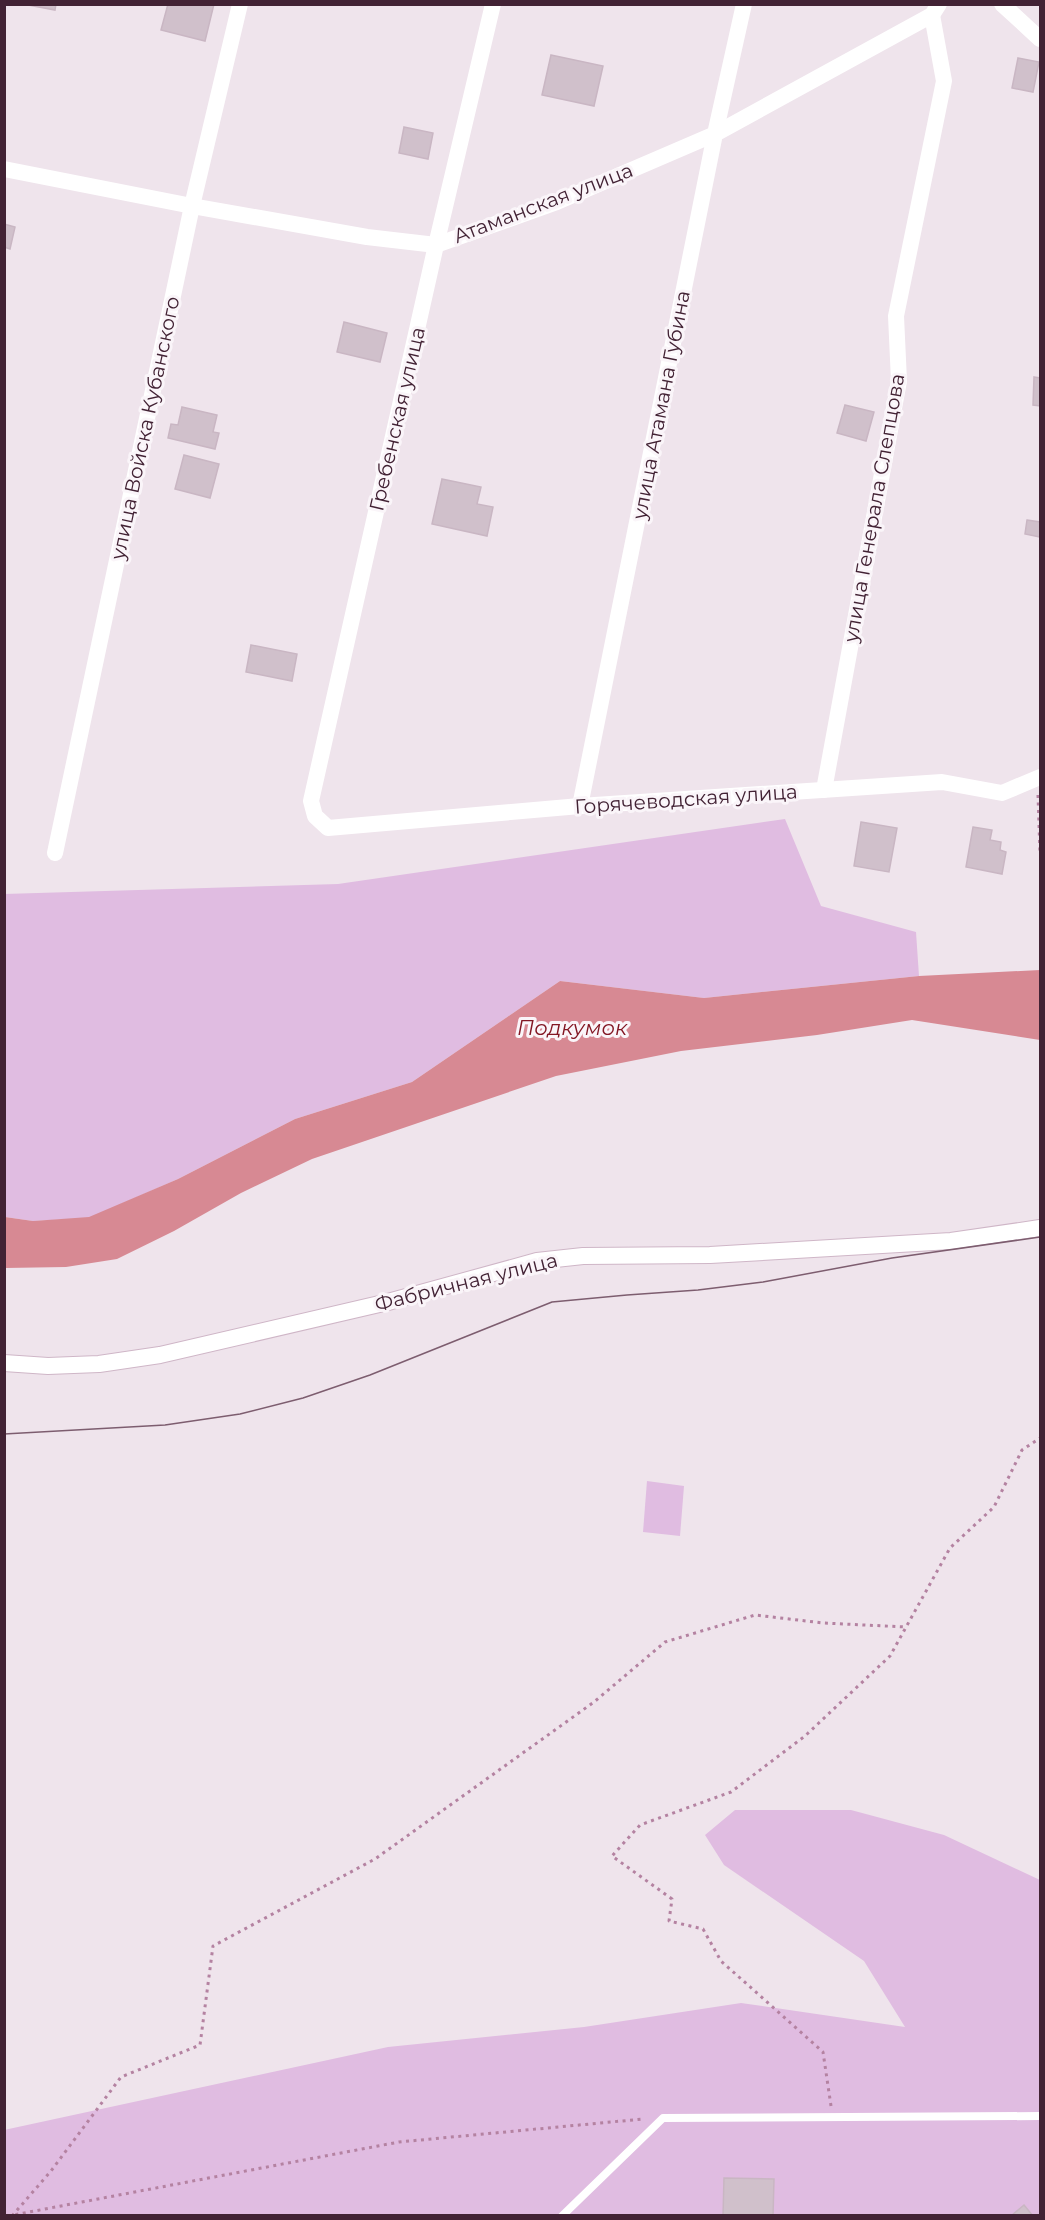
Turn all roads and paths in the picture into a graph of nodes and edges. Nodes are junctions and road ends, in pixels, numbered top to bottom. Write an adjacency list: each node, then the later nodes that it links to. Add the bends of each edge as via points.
1 (240, 4): 9 (street, улица Войска Кубанского)
2 (493, 4): 10 (street, Гребенская улица)
3 (744, 4): 7 (street, улица Атамана Губина)
4 (1002, 4): 6 (street)
5 (935, 10): 7 (street, Атаманская улица); 12 (street, улица Генерала Слепцова, via 944,81 896,315 899,381)
6 (1041, 39)
7 (715, 134): 10 (street, Атаманская улица, via 557,202); 13 (street, улица Атамана Губина)
8 (4, 169): 9 (street, Атаманская улица)
9 (192, 207): 10 (street, Атаманская улица, via 367,237); 15 (street, улица Войска Кубанского)
10 (436, 244): 14 (street, Гребенская улица, via 311,801 315,816)
11 (1039, 778): 12 (street, Горячеводская улица, via 1002,793 942,782); 16 (path)
12 (824, 790): 13 (street, Горячеводская улица)
13 (580, 806): 14 (street, Горячеводская улица)
14 (328, 828)
15 (55, 853)
16 (1041, 854)
17 (1041, 1228): 18 (street, Фабричная улица, via 951,1241 537,1261 388,1302 160,1355 99,1364)
18 (4, 1363)
19 (1041, 1438): 20 (path, via 1022,1450 994,1507 950,1548)
20 (906, 1626): 22 (path, via 890,1656 805,1736 731,1792 640,1825 612,1856 672,1899 669,1921 703,1929 721,1961 823,2052); 24 (path, via 754,1615 665,1642 594,1702 375,1859 213,1946 200,2045 121,2078 51,2171)
21 (1041, 2116): 22 (lane)
22 (833, 2117): 23 (lane)
23 (663, 2118): 24 (path, via 399,2142); 25 (lane)
24 (11, 2215)
25 (562, 2216)

